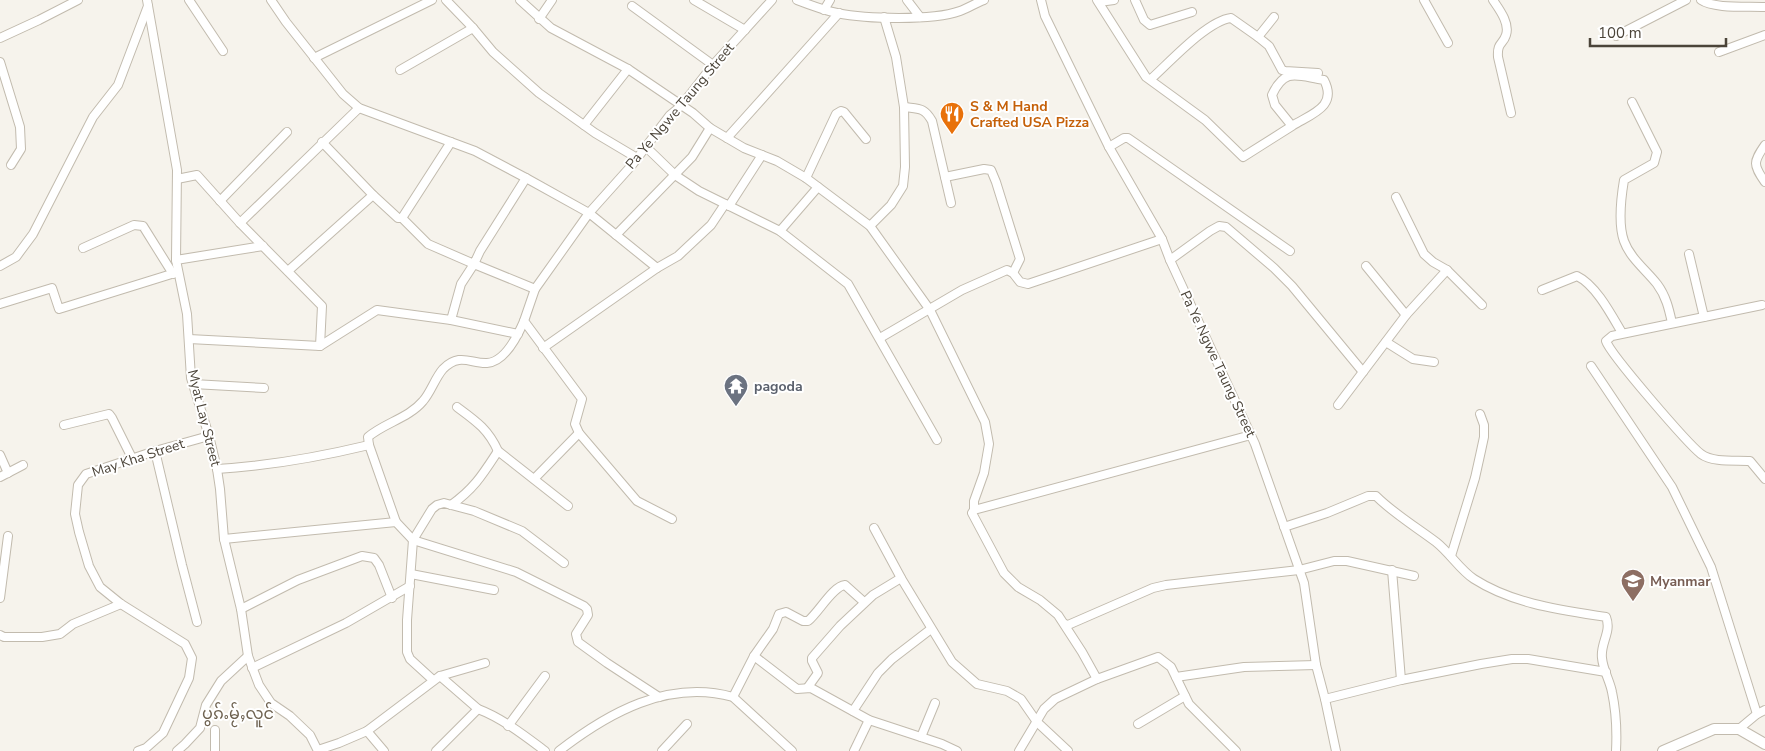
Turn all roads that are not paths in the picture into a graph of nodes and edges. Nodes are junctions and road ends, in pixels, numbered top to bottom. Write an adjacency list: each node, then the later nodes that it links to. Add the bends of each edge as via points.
1 (78, 0): 37 (street)
2 (189, 0): 39 (street)
3 (271, 0): 41 (street)
4 (432, 0): 41 (street)
5 (446, 0): 32 (street)
6 (520, 0): 31 (street)
7 (552, 0): 31 (street)
8 (694, 0): 33 (street)
9 (772, 0): 33 (street, Pa Ye Ngwe Taung Street)
10 (797, 0): 25 (street)
11 (830, 0): 25 (street)
12 (907, 0): 29 (street)
13 (984, 0): 29 (street, via 961,11)
14 (1041, 0): 63 (street, Pa Ye Ngwe Taung Street, via 1045,16)
15 (1114, 0): 21 (street)
16 (1135, 0): 26 (street, via 1144,20 1150,25)
17 (1424, 0): 38 (street)
18 (1493, 0): 52 (street, via 1507,28 1506,36 1497,48)
19 (1686, 0): 35 (street)
20 (1701, 0): 24 (street, via 1718,5)
21 (1098, 1): 47 (street)
22 (149, 2): 71 (street, Myat Lay Street); 93 (street, via 118,85 93,117 34,234 16,257)
23 (632, 6): 43 (street)
24 (1765, 7)
25 (824, 10): 27 (street)
26 (1192, 12)
27 (839, 13): 28 (street); 57 (street)
28 (884, 17): 29 (street); 50 (street, via 896,57)
29 (920, 17)
30 (1274, 17): 36 (street)
31 (539, 18): 44 (street, via 551,28)
32 (473, 28): 45 (street); 53 (street, via 493,52)
33 (745, 30): 43 (street, Pa Ye Ngwe Taung Street)
34 (1765, 35): 40 (street)
35 (1616, 36)
36 (1258, 37): 46 (street, via 1269,46 1282,70); 47 (street, via 1231,18 1224,19 1193,40)
37 (0, 38)
38 (1448, 43)
39 (223, 51)
40 (1719, 52)
41 (314, 58): 51 (street, via 343,94)
42 (0, 62): 66 (street, via 20,127 20,150)
43 (713, 65): 49 (street, Pa Ye Ngwe Taung Street)
44 (628, 68): 49 (street); 53 (street)
45 (400, 70)
46 (1318, 73)
47 (1151, 80): 54 (street, via 1205,120 1243,157)
48 (1632, 102): 110 (street, via 1657,152 1654,163 1624,180 1619,223 1631,255 1668,302)
49 (681, 106): 55 (street); 62 (street, Pa Ye Ngwe Taung Street, via 670,115)
50 (904, 107): 68 (street, via 928,113); 82 (street, via 906,167 903,186 891,205)
51 (359, 108): 59 (street); 60 (street)
52 (1511, 113)
53 (584, 125): 65 (street)
54 (1292, 126): 54 (street, via 1325,105 1329,97 1324,80 1290,75 1277,84 1272,95 1275,105)
55 (710, 128): 57 (street); 67 (street, via 692,157)
56 (287, 132): 76 (street)
57 (727, 138): 64 (street)
58 (866, 139): 70 (street, via 840,111)
59 (322, 142): 74 (street); 81 (street)
60 (451, 142): 69 (street); 80 (street)
61 (1765, 146): 72 (street, via 1756,158 1756,167)
62 (646, 147): 65 (street, Pa Ye Ngwe Taung Street); 67 (street)
63 (1109, 147): 85 (street, Pa Ye Ngwe Taung Street); 88 (street, via 1128,138)
64 (762, 155): 70 (street); 78 (street)
65 (637, 158): 79 (street, Pa Ye Ngwe Taung Street)
66 (11, 165)
67 (674, 175): 78 (street); 84 (street)
68 (945, 177): 77 (street); 99 (street, via 991,170 1020,259)
69 (526, 178): 79 (street); 92 (street)
70 (806, 178): 73 (street)
71 (177, 179): 76 (street, via 197,175); 90 (street, Myat Lay Street)
72 (1765, 182)
73 (818, 187): 82 (street); 83 (street)
74 (373, 195): 80 (street); 97 (street)
75 (1396, 197): 96 (street, via 1424,254)
76 (220, 201): 81 (street)
77 (951, 203)
78 (727, 205): 83 (street); 95 (street, via 694,242)
79 (589, 213): 84 (street); 100 (street, Pa Ye Ngwe Taung Street)
80 (402, 218): 92 (street, via 428,244)
81 (240, 223): 86 (street)
82 (870, 226): 105 (street)
83 (780, 231): 114 (street, via 848,284)
84 (616, 235): 95 (street)
85 (1162, 239): 91 (street, Pa Ye Ngwe Taung Street); 99 (street, via 1028,284 1020,282)
86 (263, 246): 90 (street); 97 (street)
87 (83, 248): 98 (street, via 134,225 142,226)
88 (1290, 251)
89 (1690, 254): 107 (street)
90 (176, 260): 98 (street, Myat Lay Street)
91 (1170, 260): 120 (street, via 1219,226 1226,227 1292,286); 128 (street, Pa Ye Ngwe Taung Street)
92 (474, 264): 100 (street); 108 (street, via 461,284)
93 (0, 266)
94 (1366, 266): 106 (street)
95 (657, 268): 117 (street)
96 (1447, 270): 104 (street); 106 (street)
97 (288, 271): 116 (street, via 322,306)
98 (175, 273): 102 (street, via 59,309 52,288); 113 (street, Myat Lay Street, via 187,314)
99 (1013, 273): 105 (street, via 1007,270 962,290)
100 (535, 290): 109 (street, Pa Ye Ngwe Taung Street)
101 (1542, 290): 111 (street, via 1577,276 1586,280)
102 (0, 304)
103 (1762, 305): 107 (street)
104 (1482, 306)
105 (930, 310): 114 (street); 144 (street, via 985,422 989,444)
106 (1406, 315): 115 (street)
107 (1704, 317): 110 (street)
108 (451, 320): 112 (street); 116 (street, via 378,310)
109 (524, 321): 112 (street, Pa Ye Ngwe Taung Street); 117 (street)
110 (1672, 323): 111 (street)
111 (1622, 333): 140 (street, via 1606,341 1608,346 1701,454 1710,458 1750,461)
112 (518, 334): 131 (street, Pa Ye Ngwe Taung Street, via 513,344 496,360 487,363 466,359 444,368 423,402 374,432 368,437)
113 (189, 338): 116 (street); 121 (street, Myat Lay Street)
114 (880, 338): 130 (street)
115 (1386, 342): 118 (street, via 1413,359); 120 (street)
116 (320, 346)
117 (543, 348): 127 (street, via 582,399 575,424)
118 (1434, 362)
119 (1591, 366): 190 (street, via 1672,487 1711,567)
120 (1363, 372): 123 (street)
121 (193, 384): 122 (street); 129 (street, Myat Lay Street)
122 (264, 388)
123 (1338, 405)
124 (457, 407): 133 (street, via 482,425)
125 (1480, 414): 152 (street, via 1484,425 1482,444)
126 (64, 425): 135 (street, via 109,414)
127 (579, 433): 141 (street); 145 (street, via 637,501)
128 (1251, 435): 144 (street); 147 (street, Pa Ye Ngwe Taung Street)
129 (209, 436): 132 (street, May Kha Street); 137 (street, Myat Lay Street)
130 (936, 440)
131 (369, 445): 137 (street, via 328,455); 146 (street)
132 (155, 451): 135 (street, May Kha Street); 166 (street)
133 (498, 451): 141 (street); 142 (street, via 467,494)
134 (0, 455): 138 (street)
135 (132, 458): 164 (street, May Kha Street, via 86,474 78,485 75,514 89,566 100,587)
136 (23, 465): 138 (street)
137 (217, 469): 150 (street, Myat Lay Street)
138 (8, 473): 139 (street)
139 (0, 477)
140 (1765, 479)
141 (534, 480): 143 (street)
142 (451, 505): 151 (street, via 444,503 432,509); 153 (street, via 522,531)
143 (568, 506)
144 (974, 510): 167 (street, via 972,513 1004,573)
145 (672, 520)
146 (396, 522): 150 (street); 151 (street)
147 (1284, 527): 152 (street, via 1368,496 1376,496); 154 (street, Pa Ye Ngwe Taung Street)
148 (874, 528): 158 (street)
149 (8, 536): 161 (street)
150 (224, 540): 165 (street, Myat Lay Street)
151 (413, 540): 156 (street); 183 (street, via 516,572 584,606 588,615 576,634 578,642)
152 (1451, 556): 175 (street, via 1475,580 1512,598 1606,617 1609,630 1602,658)
153 (564, 563)
154 (1299, 570): 155 (street, via 1347,561); 167 (street, via 1166,584); 173 (street, Pa Ye Ngwe Taung Street, via 1304,583)
155 (1392, 570): 157 (street); 180 (street)
156 (411, 574): 159 (street); 160 (street)
157 (1414, 576)
158 (901, 578): 163 (street); 168 (street)
159 (410, 586): 162 (street); 178 (street, via 407,652 410,659)
160 (494, 590)
161 (0, 598)
162 (392, 598): 165 (street, via 379,564 374,558 362,556 298,580); 174 (street)
163 (864, 602): 171 (street, via 845,585 835,588 808,621 783,612); 181 (street, via 812,658 818,673)
164 (121, 604): 169 (street, via 72,624 60,634 42,638); 202 (street, May Kha Street, via 185,644 192,658 189,678 163,733)
165 (241, 609): 170 (street, Myat Lay Street)
166 (197, 622)
167 (1065, 624): 179 (street)
168 (931, 629): 189 (street, via 878,673); 192 (street, via 952,662 968,678 982,687 1014,694)
169 (0, 636)
170 (248, 656): 174 (street, Myat Lay Street); 203 (street, via 221,681 206,705 200,728)
171 (754, 656): 181 (street, via 793,687); 184 (street)
172 (485, 663): 178 (street)
173 (1316, 665): 177 (street, via 1244,666); 185 (street, Pa Ye Ngwe Taung Street)
174 (252, 668): 201 (street, Myat Lay Street, via 271,703 310,735)
175 (1606, 672): 180 (street, via 1512,659); 217 (street, via 1616,722)
176 (545, 676): 195 (street)
177 (1176, 677): 179 (street, via 1171,667 1158,657); 182 (street)
178 (436, 678): 187 (street); 198 (street)
179 (1097, 679): 192 (street, via 1055,698)
180 (1401, 680): 185 (street)
181 (808, 687): 189 (street)
182 (1185, 696): 194 (street); 215 (street, via 1189,704)
183 (659, 697): 184 (street, via 694,691); 208 (street, via 624,708 583,732)
184 (733, 697): 210 (street)
185 (1325, 698): 216 (street, Pa Ye Ngwe Taung Street)
186 (935, 703): 199 (street)
187 (478, 709): 195 (street); 206 (street)
188 (1765, 710): 190 (street)
189 (854, 711): 191 (street)
190 (1757, 714): 196 (street)
191 (869, 720): 199 (street); 211 (street)
192 (1037, 722): 213 (street); 214 (street)
193 (687, 724): 209 (street)
194 (1138, 724)
195 (508, 726): 207 (street)
196 (1739, 729): 200 (street); 218 (street, via 1714,729)
197 (215, 730): 204 (street)
198 (367, 731): 201 (street); 205 (street)
199 (921, 737): 212 (street)
200 (1765, 744)
201 (318, 750)
202 (138, 751)
203 (177, 751)
204 (215, 751)
205 (384, 751)
206 (436, 751)
207 (545, 751)
208 (559, 751)
209 (662, 751)
210 (792, 751)
211 (854, 751)
212 (957, 751)
213 (1018, 751)
214 (1068, 751)
215 (1236, 751)
216 (1336, 751)
217 (1616, 751)
218 (1664, 751)

